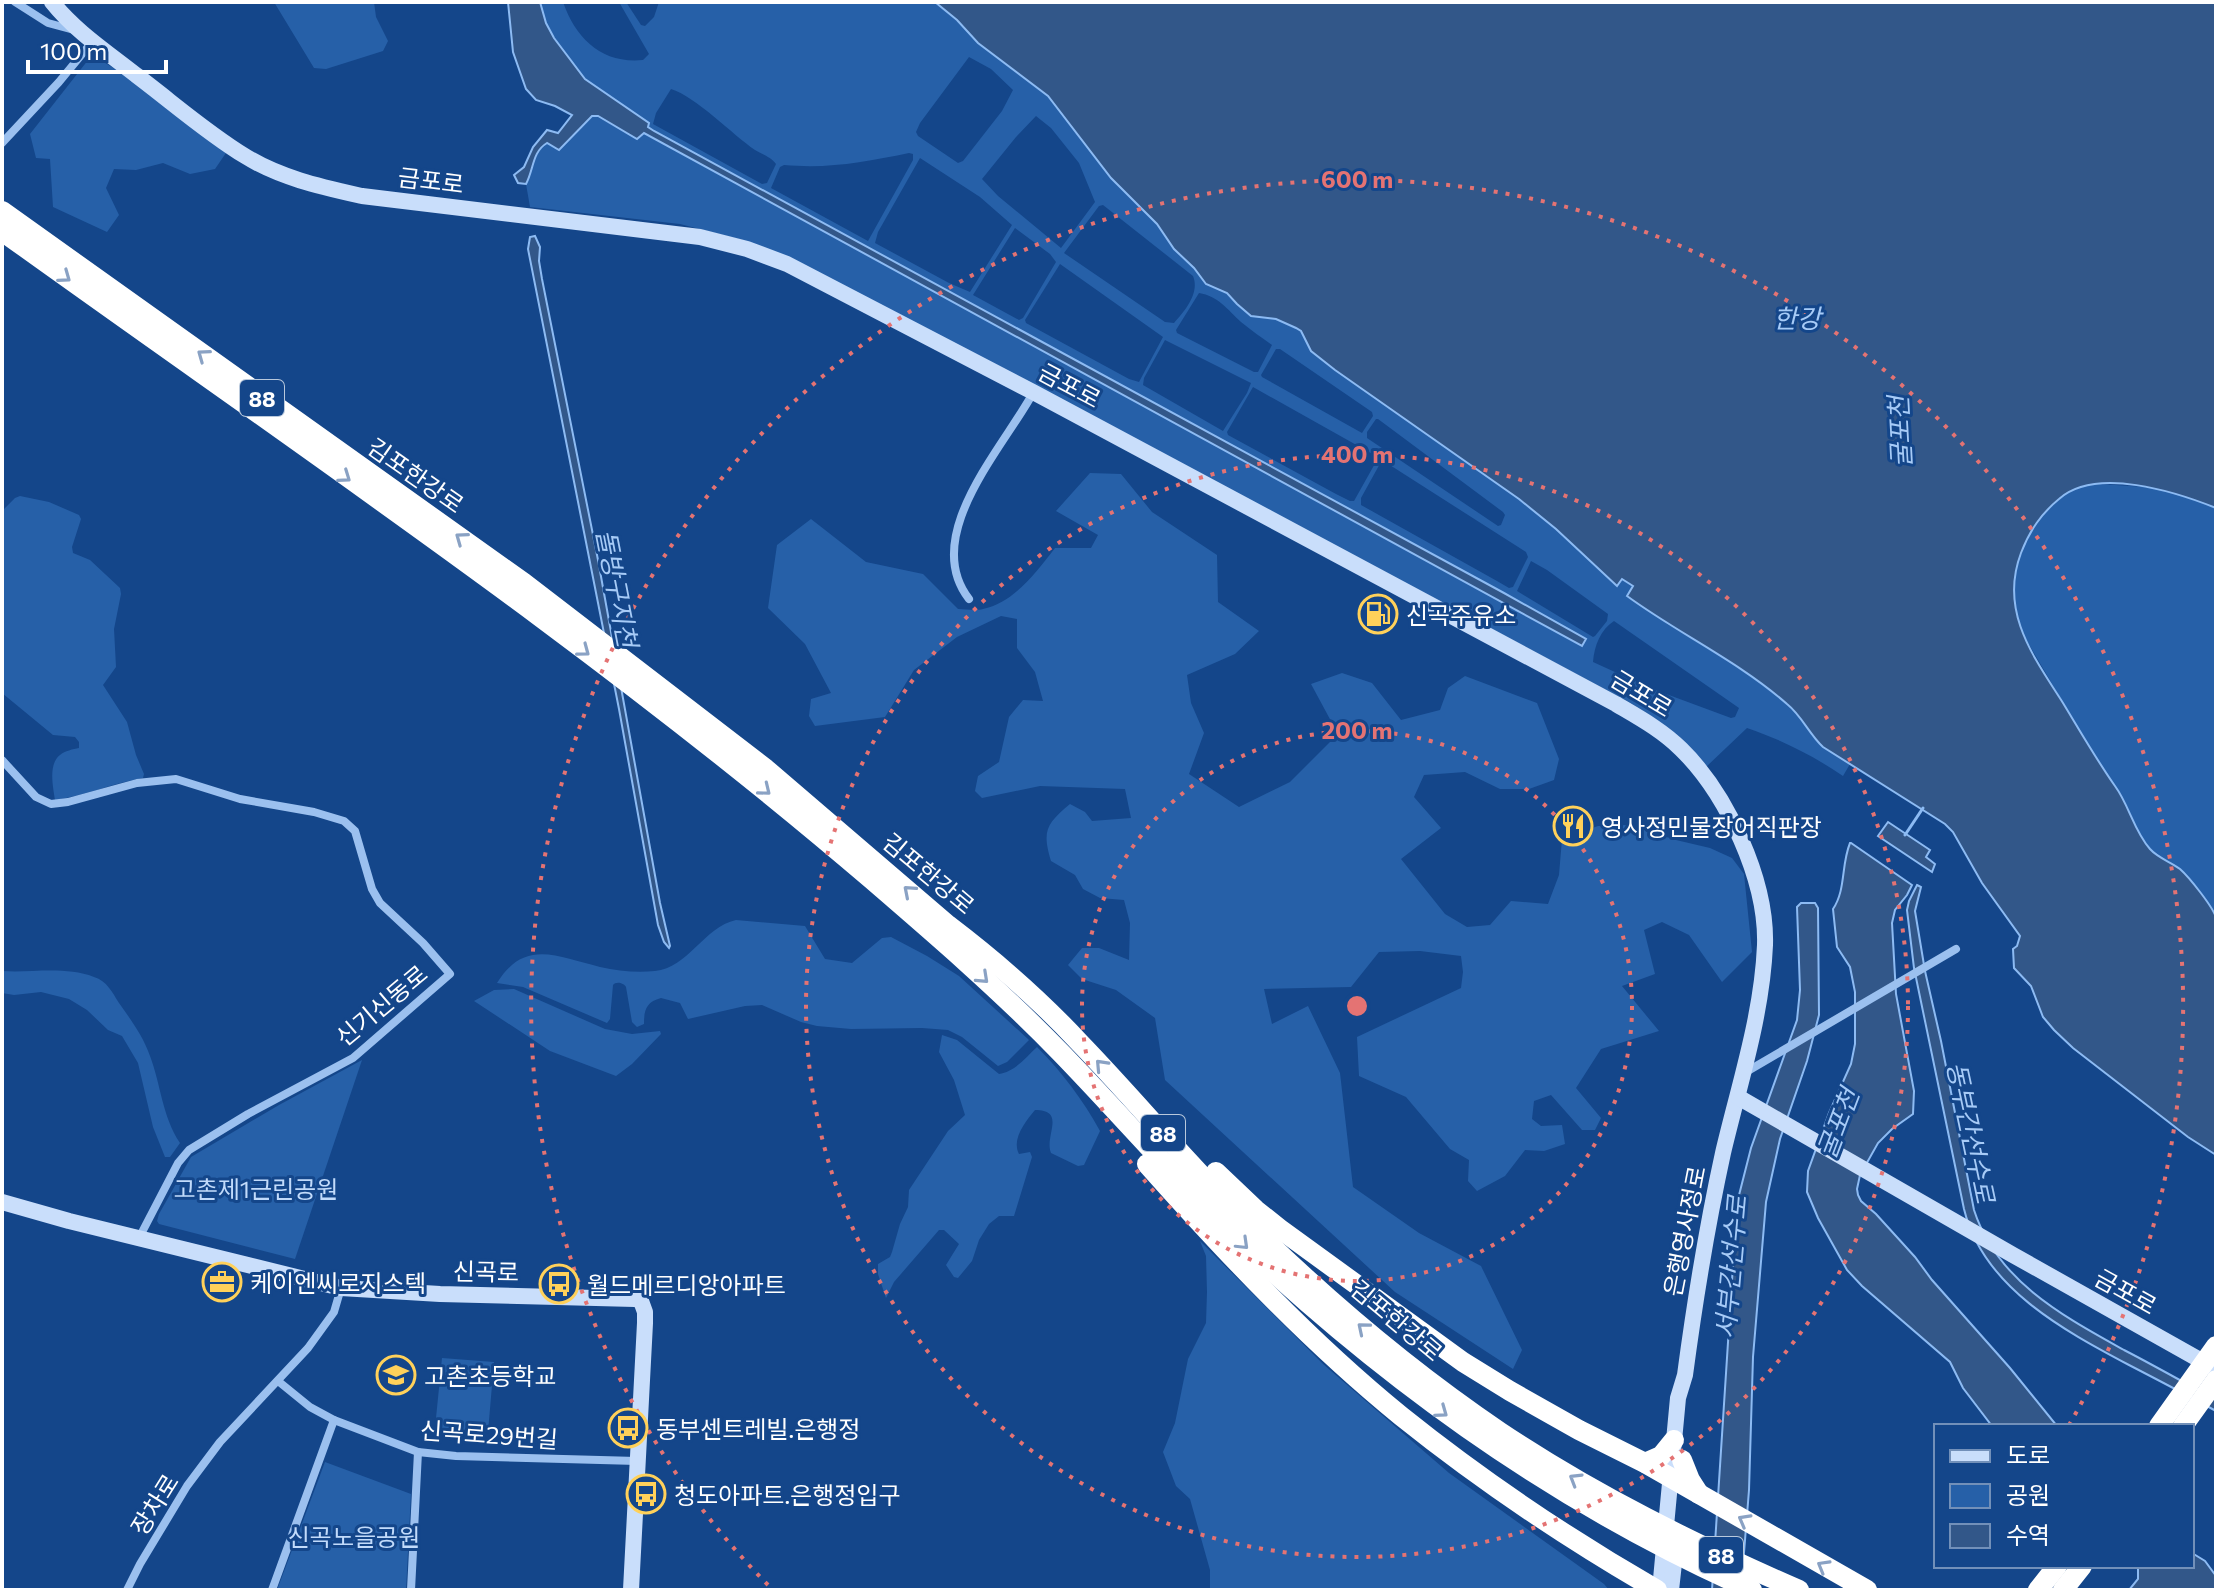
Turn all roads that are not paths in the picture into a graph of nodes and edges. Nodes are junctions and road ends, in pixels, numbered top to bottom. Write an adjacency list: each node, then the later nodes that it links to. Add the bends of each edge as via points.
1 (52, 2): 3 (main road, 금포로)
2 (19, 3): 3 (street, via 48,23)
3 (79, 31): 4 (main road, 금포로)
4 (92, 42): 5 (street); 8 (main road, 금포로, via 235,149 278,173 362,196 726,242 815,277)
5 (2, 143)
6 (2, 211): 10 (highway, 김포한강로 / 88, one-way to 6, via 524,583)
7 (2, 231): 10 (highway, 김포한강로 / 88, one-way to 10)
8 (1033, 392): 9 (street, via 961,513 955,574); 14 (main road, 금포로, via 1616,704 1681,748 1731,821 1761,895 1764,959)
9 (969, 599)
10 (704, 731): 13 (highway, 김포한강로 / 88, one-way to 13, via 966,962); 15 (highway, 김포한강로 / 88, one-way to 10, via 1028,992 777,778)
11 (2, 760): 18 (street, 신기신동로, via 36,797 51,804 176,779 344,821 355,831 380,903 450,974 360,1052 189,1150)
12 (1956, 949): 14 (street)
13 (1058, 1051): 35 (highway, 김포한강로 / 88, one-way to 35, via 1235,1236 1368,1355 1494,1449 1574,1499); 38 (highway, via 1147,1165 1308,1333 1437,1444)
14 (1744, 1073): 16 (main road, 금포로)
15 (1124, 1090): 32 (highway, via 1169,1124 1256,1210 1437,1344 1547,1412); 35 (highway, 김포한강로 / 88, one-way to 15, via 1385,1347 1258,1234)
16 (1738, 1097): 21 (main road, 금포로); 22 (main road, 은행영사정로, via 1714,1197)
17 (2, 1202): 18 (main road, 신곡로)
18 (139, 1238): 19 (main road, 신곡로)
19 (341, 1288): 24 (street, via 330,1320); 31 (main road, 신곡로, via 641,1301 645,1323)
20 (2216, 1346): 26 (highway)
21 (2216, 1369)
22 (1685, 1375): 28 (main road, 은행영사정로); 30 (main road, 은행영사정로)
23 (2216, 1380): 27 (highway)
24 (278, 1381): 25 (street, 신곡로29번길); 39 (street, 장차로, via 220,1442 176,1501)
25 (334, 1420): 29 (street, 신곡로29번길); 40 (street)
26 (2160, 1424)
27 (2184, 1424)
28 (1674, 1440): 32 (highway, via 1661,1456); 33 (main road, 은행영사정로)
29 (418, 1452): 31 (street, 신곡로29번길); 41 (street)
30 (1682, 1460): 33 (main road, 은행영사정로); 34 (highway)
31 (637, 1461): 42 (main road, 신곡로)
32 (1645, 1463): 33 (highway)
33 (1675, 1481): 34 (highway); 43 (main road, 은행영사정로); 44 (main road, 은행영사정로)
34 (1706, 1499): 47 (highway, one-way to 34)
35 (1638, 1525): 45 (highway, 김포한강로 / 88, via 1709,1571); 46 (highway, 김포한강로 / 88)
36 (2055, 1568): 48 (highway)
37 (2080, 1568): 49 (highway)
38 (1636, 1582): 43 (highway)
39 (127, 1590)
40 (272, 1590)
41 (411, 1590)
42 (631, 1590)
43 (1658, 1590)
44 (1671, 1590)
45 (1752, 1590)
46 (1799, 1590)
47 (1867, 1590)
48 (2038, 1590)
49 (2063, 1590)

